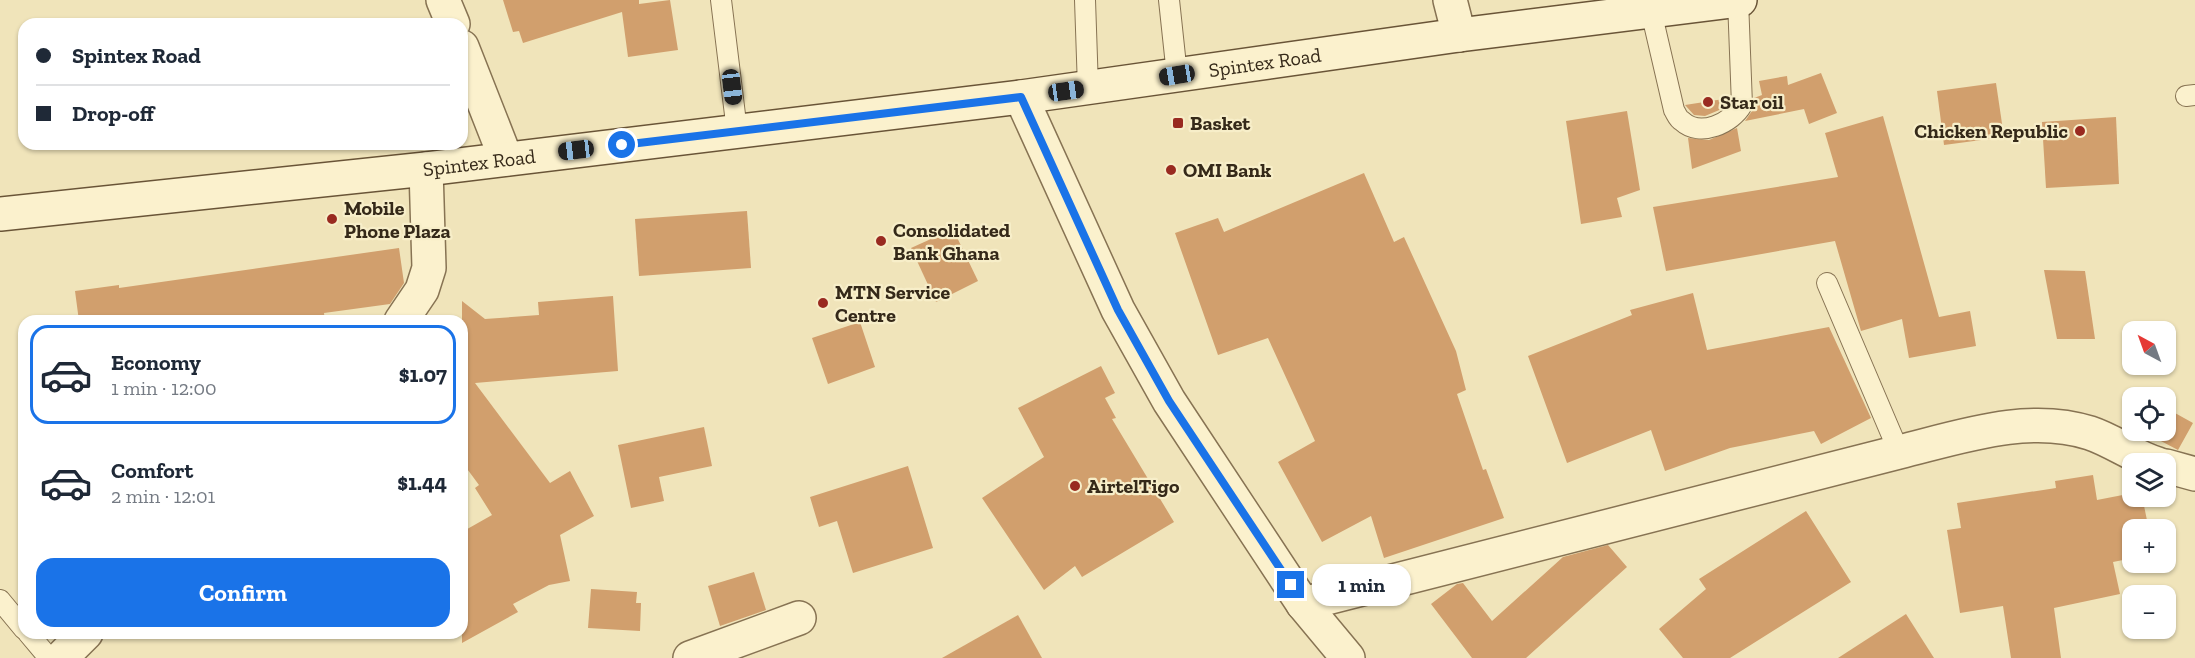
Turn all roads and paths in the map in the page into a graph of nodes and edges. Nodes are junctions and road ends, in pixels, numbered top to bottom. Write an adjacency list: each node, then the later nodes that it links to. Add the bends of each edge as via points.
1 (443, 0): 9 (street)
2 (721, 0): 15 (lane)
3 (1085, 0): 13 (lane)
4 (1169, 0): 12 (lane)
5 (1450, 0): 10 (street)
6 (1739, 0): 7 (street, Spintex Road); 8 (lane, via 1742,105 1736,116 1724,124 1694,127 1682,122 1674,110)
7 (1690, 3): 8 (street, Spintex Road)
8 (1651, 11): 10 (street, Spintex Road)
9 (450, 18)
10 (1459, 35): 12 (street, Spintex Road)
11 (468, 63): 16 (street)
12 (1177, 75): 13 (street, Spintex Road)
13 (1088, 88): 14 (street, Spintex Road)
14 (1021, 97): 15 (street, Spintex Road); 26 (street, via 1118,310 1169,401)
15 (737, 131): 16 (street, Spintex Road)
16 (506, 159): 17 (street, Spintex Road)
17 (426, 169): 18 (street, Spintex Road); 20 (street, via 429,268 422,290)
18 (0, 214)
19 (1827, 283): 21 (lane)
20 (405, 315)
21 (1899, 452): 22 (street, via 2031,424 2090,433); 26 (street)
22 (2130, 453)
23 (2176, 469): 24 (street)
24 (2195, 474)
25 (0, 600): 28 (lane)
26 (1303, 604): 34 (street)
27 (799, 618): 33 (street)
28 (18, 622)
29 (33, 639): 31 (lane)
30 (80, 639): 32 (street)
31 (48, 658)
32 (61, 658)
33 (690, 658)
34 (1348, 658)

